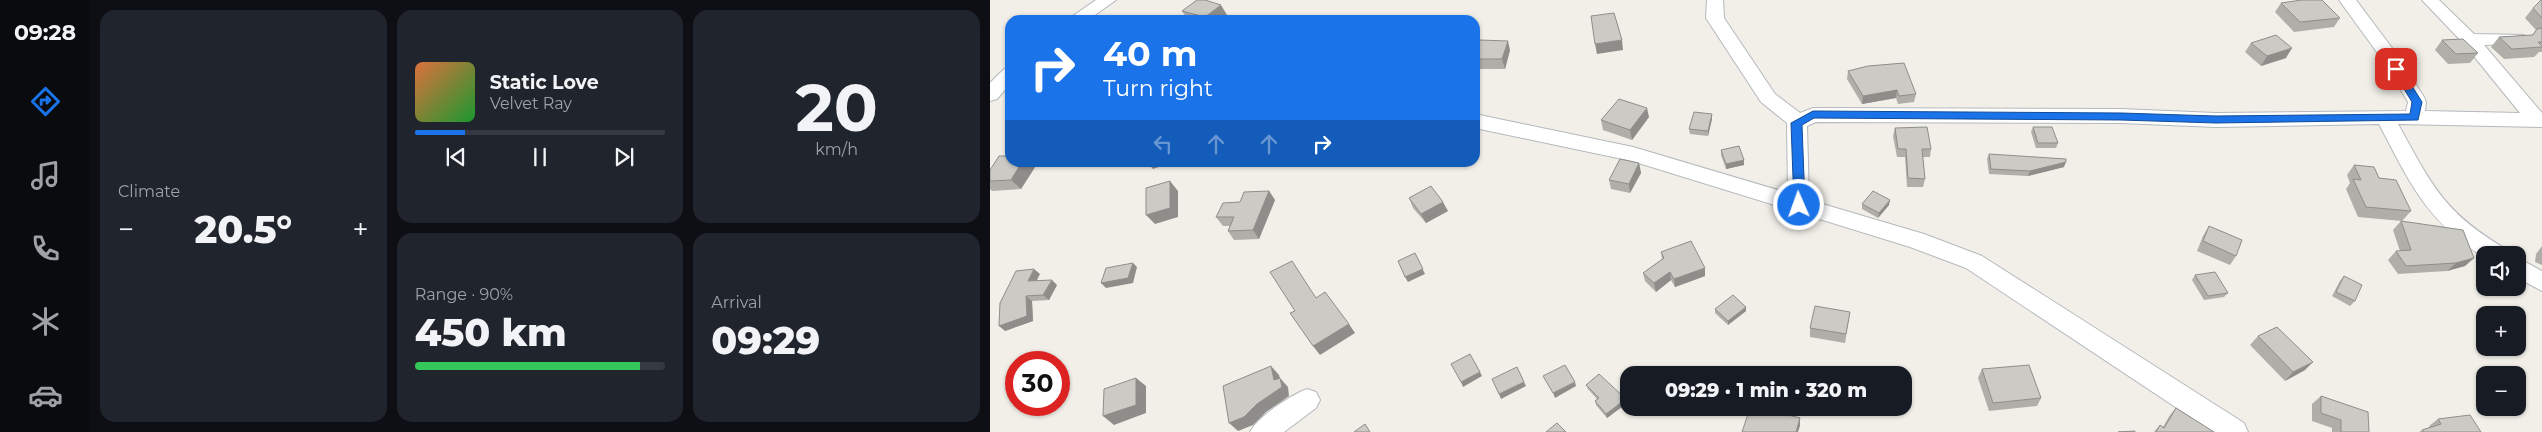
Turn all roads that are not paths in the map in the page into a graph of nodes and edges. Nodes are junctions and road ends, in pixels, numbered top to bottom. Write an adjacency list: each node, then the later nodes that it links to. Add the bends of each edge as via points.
1 (1108, 0): 5 (street)
2 (1715, 0): 15 (street, via 1715,18 1768,98)
3 (2347, 0): 12 (street, via 2386,52 2417,102)
4 (2430, 0): 7 (street)
5 (1084, 15)
6 (2518, 38): 7 (street)
7 (2470, 40): 13 (street)
8 (1005, 79): 9 (street)
9 (990, 96): 10 (street)
10 (1005, 98)
11 (2386, 117): 12 (street); 15 (street, via 2216,120 2121,116 1813,115); 17 (street, via 2426,194 2460,229)
12 (2414, 117): 13 (street)
13 (2539, 120)
14 (1480, 122): 16 (street, via 1632,154)
15 (1799, 122): 16 (street, via 1796,123)
16 (1799, 205): 22 (street, via 1916,240 1974,262)
17 (2485, 246)
18 (2526, 272): 19 (street)
19 (2542, 282)
20 (1307, 400): 21 (street)
21 (1263, 432)
22 (2235, 432)

